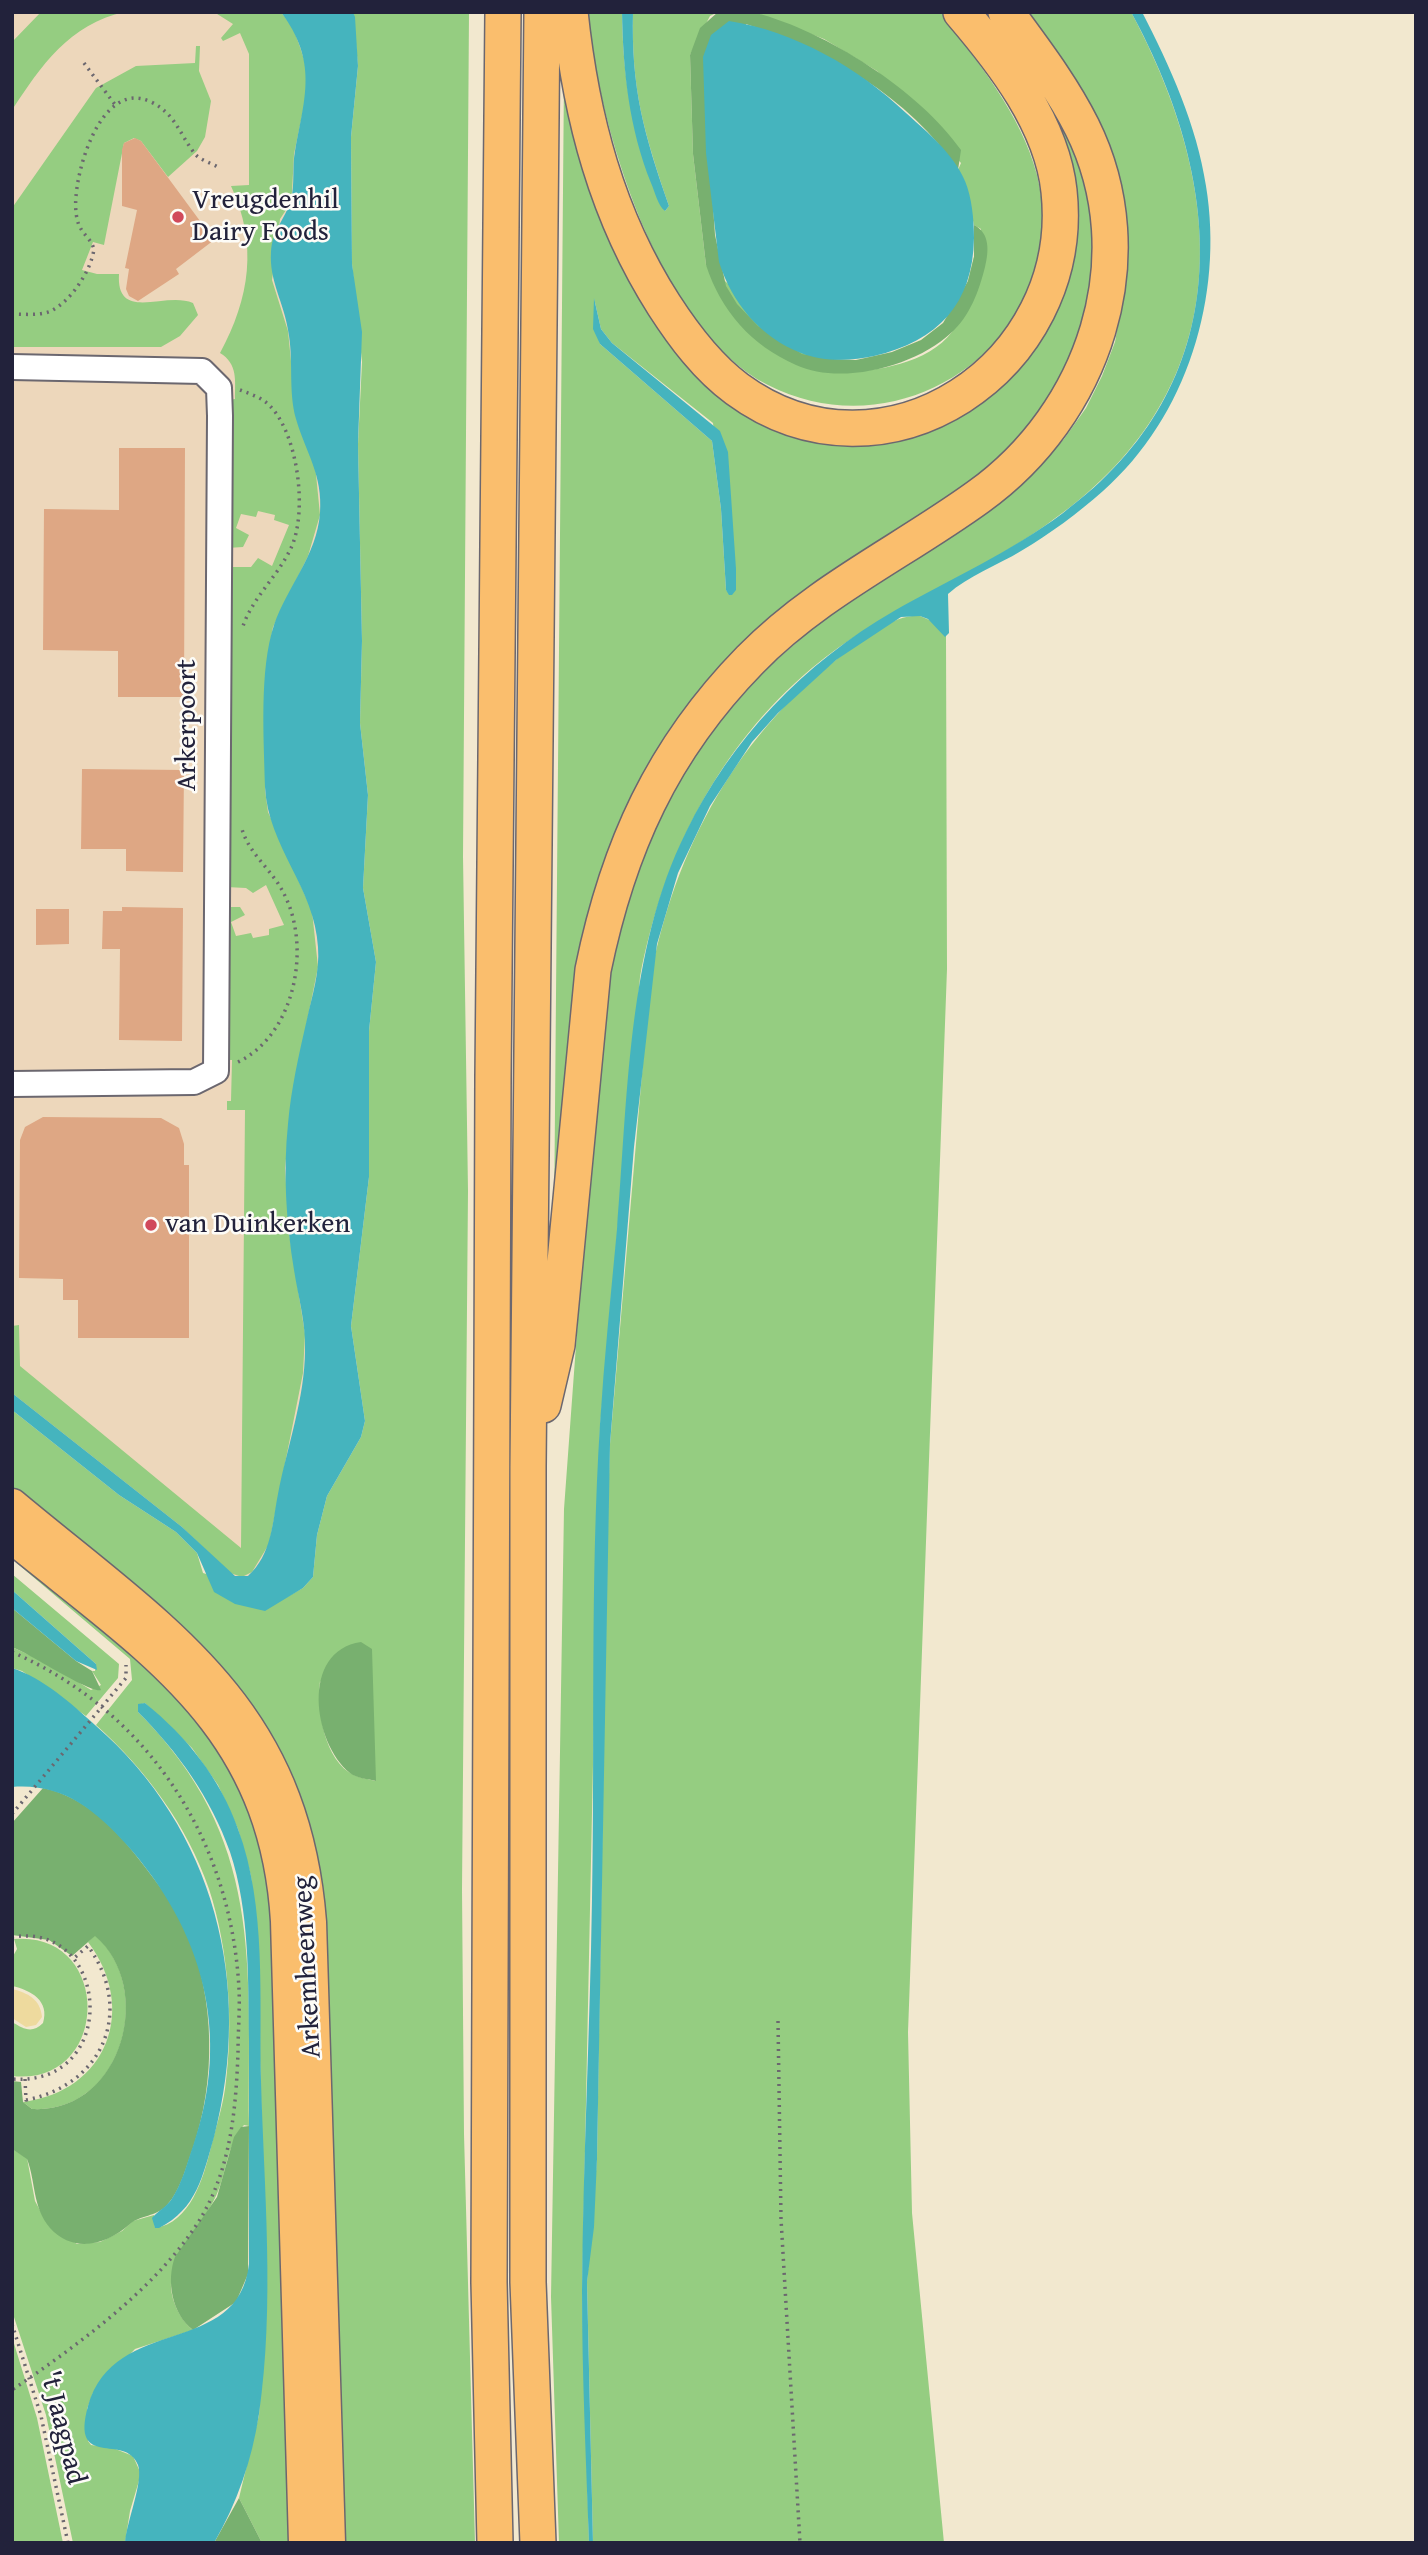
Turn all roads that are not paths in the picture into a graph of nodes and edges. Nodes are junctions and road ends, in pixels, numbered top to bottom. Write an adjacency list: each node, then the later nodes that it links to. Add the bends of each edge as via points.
1 (503, 12): 13 (highway, via 489,2240)
2 (542, 12): 8 (highway)
3 (570, 12): 4 (highway, via 583,107 606,189 643,270 679,329 717,372 745,394 817,424 842,426 876,425 934,411 981,383 1029,329 1051,278 1061,215 1052,161 1014,82)
4 (961, 12)
5 (1006, 12): 8 (highway, via 1060,88 1095,159 1107,206 1110,268 1098,337 1071,398 1028,454 979,496 839,586 768,643 698,718 642,812 606,910 593,970 557,1345)
6 (12, 368): 7 (street, Arkerpoort, via 202,371 219,388 216,1071 194,1082)
7 (12, 1084)
8 (528, 1466): 14 (highway, via 528,2282)
9 (12, 1506): 12 (main road, Arkemheenweg, via 164,1631 211,1676 266,1756 296,1833 310,1922)
10 (12, 1537): 11 (main road, Arkemheenweg, via 189,1686 238,1753 271,1826 287,1921)
11 (305, 2543)
12 (329, 2543)
13 (495, 2543)
14 (538, 2543)

